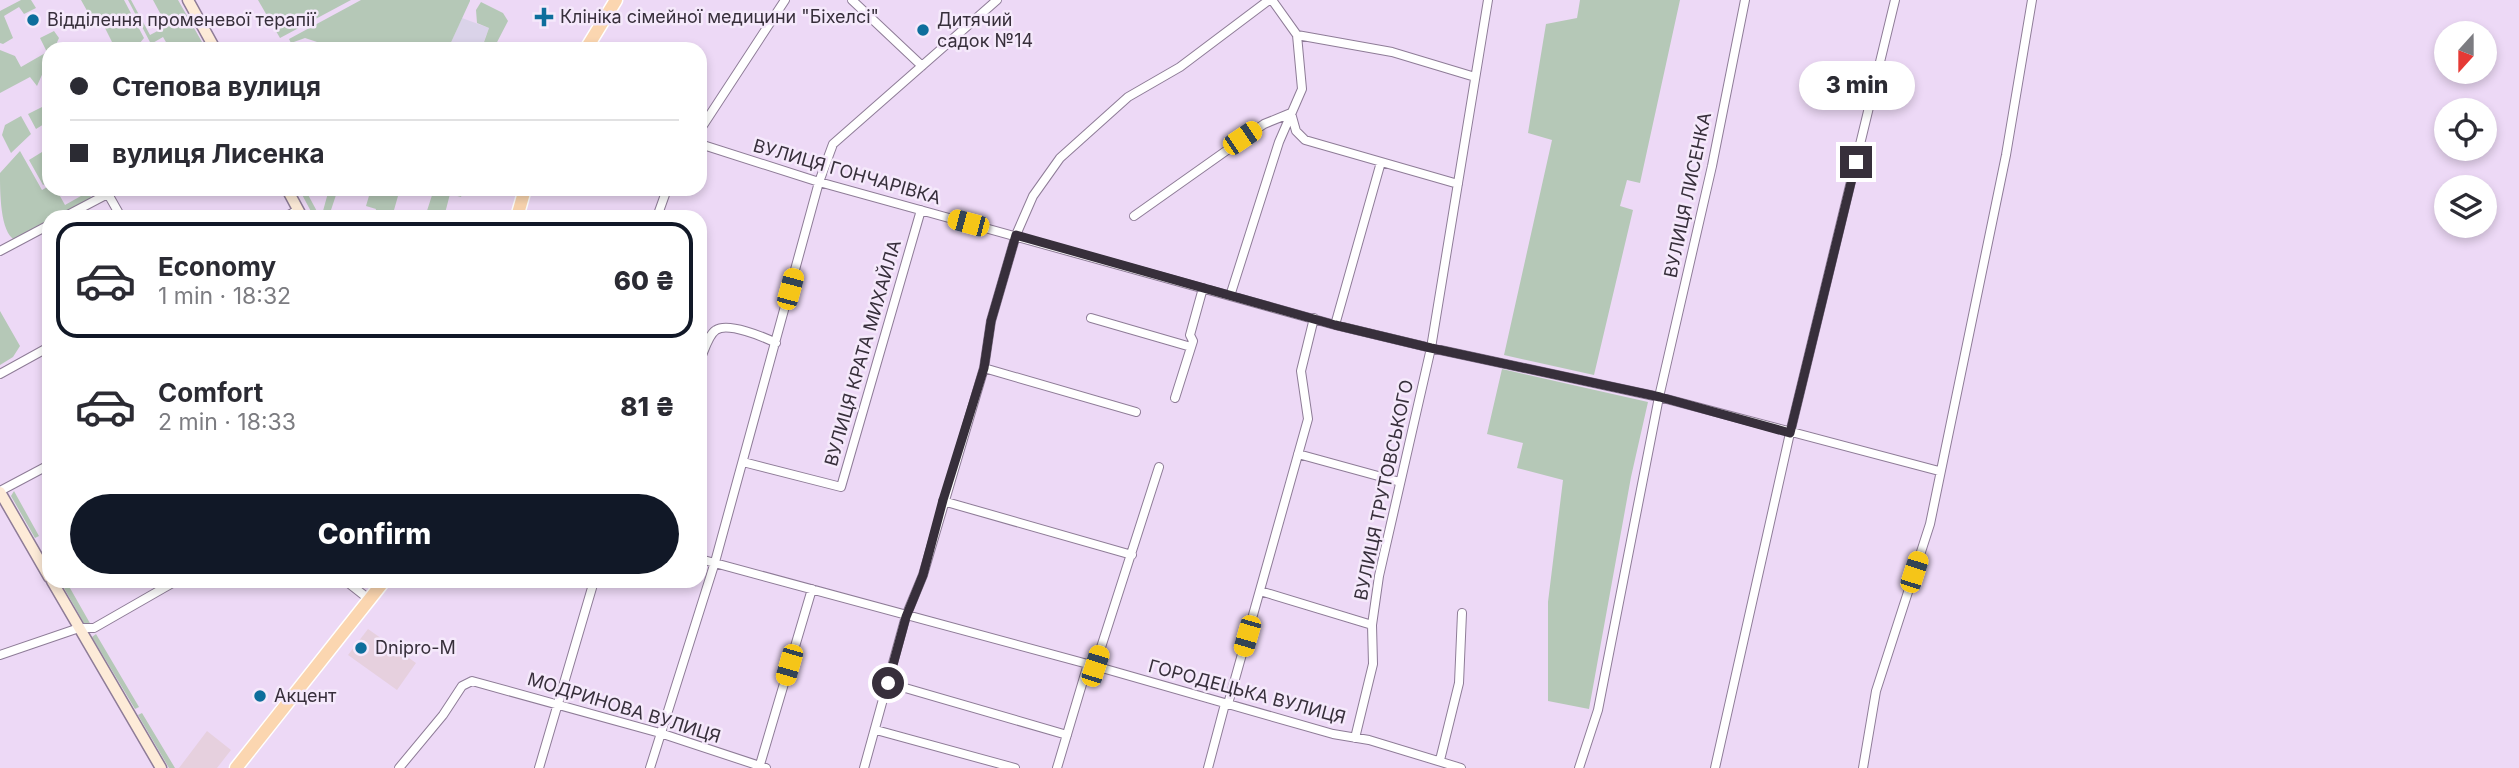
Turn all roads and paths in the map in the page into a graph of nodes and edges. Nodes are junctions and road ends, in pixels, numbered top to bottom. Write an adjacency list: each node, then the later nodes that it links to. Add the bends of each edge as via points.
1 (188, 0): 12 (street)
2 (616, 0): 13 (main road)
3 (785, 0): 17 (street)
4 (852, 0): 14 (street)
5 (997, 0): 14 (street)
6 (1270, 0): 11 (street); 27 (street, via 1180,67 1128,97 1076,143 1033,196)
7 (1488, 0): 15 (street, ВУЛИЦЯ ТРУТОВСЬКОГО)
8 (1745, 0): 41 (street, ВУЛИЦЯ ЛИСЕНКА)
9 (1895, 0): 44 (street)
10 (2032, 0): 49 (street, via 2006,155)
11 (1297, 35): 15 (street, via 1392,52); 16 (street, via 1302,89)
12 (211, 42)
13 (590, 42)
14 (922, 66): 20 (street, via 834,144)
15 (1475, 76): 21 (street, ВУЛИЦЯ ТРУТОВСЬКОГО)
16 (1292, 113): 19 (street, via 1296,131 1306,140); 25 (street, via 1264,124); 30 (street)
17 (707, 119)
18 (707, 146): 20 (street, ВУЛИЦЯ ГОНЧАРІВКА)
19 (1381, 162): 21 (street); 33 (street)
20 (820, 182): 24 (street, ВУЛИЦЯ ГОНЧАРІВКА); 34 (street)
21 (1458, 184): 37 (street, ВУЛИЦЯ ТРУТОВСЬКОГО)
22 (104, 196): 23 (street)
23 (77, 210)
24 (921, 210): 27 (street, ВУЛИЦЯ ГОНЧАРІВКА); 46 (street, ВУЛИЦЯ КРАТА МИХАЙЛА, via 841,487)
25 (1134, 216)
26 (42, 229): 28 (street)
27 (1016, 235): 29 (street, ВУЛИЦЯ ГОНЧАРІВКА); 39 (street, via 991,321)
28 (0, 251)
29 (1203, 288): 30 (street, ВУЛИЦЯ ГОНЧАРІВКА); 36 (street)
30 (1230, 296): 32 (street, ВУЛИЦЯ ГОНЧАРІВКА)
31 (1091, 318): 36 (street)
32 (1314, 318): 33 (street, ВУЛИЦЯ ГОНЧАРІВКА); 45 (street, via 1301,371 1308,419)
33 (1335, 325): 37 (street, ВУЛИЦЯ ГОНЧАРІВКА)
34 (776, 343): 35 (street, via 720,329); 46 (street)
35 (707, 345)
36 (1191, 347): 42 (street)
37 (1431, 348): 41 (street); 50 (street, ВУЛИЦЯ ТРУТОВСЬКОГО)
38 (42, 351): 40 (street)
39 (984, 368): 43 (street); 52 (street)
40 (0, 374)
41 (1660, 397): 44 (street); 92 (street, ВУЛИЦЯ ЛИСЕНКА, via 1598,710)
42 (1175, 398)
43 (1136, 412)
44 (1790, 433): 49 (street); 93 (street)
45 (1298, 454): 50 (street); 65 (street)
46 (743, 462): 55 (street)
47 (1159, 467): 53 (street)
48 (42, 469): 51 (street)
49 (1940, 471): 94 (street, via 1930,524 1876,691)
50 (1401, 482): 69 (street, ВУЛИЦЯ ТРУТОВСЬКОГО)
51 (0, 492): 56 (street)
52 (943, 500): 53 (street); 68 (street, via 923,575)
53 (1132, 555): 72 (street)
54 (707, 560): 55 (street, ГОРОДЕЦЬКА ВУЛИЦЯ)
55 (715, 562): 57 (street); 64 (street, ГОРОДЕЦЬКА ВУЛИЦЯ)
56 (42, 564)
57 (707, 587)
58 (56, 588): 70 (street)
59 (164, 588): 70 (street, via 94,628)
60 (355, 588): 66 (street)
61 (379, 588): 66 (main road)
62 (592, 588): 74 (street)
63 (707, 588): 77 (street)
64 (812, 589): 68 (street, ГОРОДЕЦЬКА ВУЛИЦЯ); 81 (street)
65 (1261, 591): 69 (street); 75 (street)
66 (370, 600): 83 (main road)
67 (1462, 613): 80 (street, via 1459,683)
68 (906, 617): 72 (street, ГОРОДЕЦЬКА ВУЛИЦЯ); 73 (street)
69 (1372, 625): 79 (street, ВУЛИЦЯ ТРУТОВСЬКОГО, via 1373,664)
70 (79, 628): 71 (street); 82 (street)
71 (0, 655)
72 (1091, 665): 75 (street, ГОРОДЕЦЬКА ВУЛИЦЯ); 78 (street)
73 (888, 683): 76 (street); 78 (street)
74 (558, 704): 77 (street, МОДРИНОВА ВУЛИЦЯ); 84 (street, МОДРИНОВА ВУЛИЦЯ, via 472,681 462,686); 85 (street)
75 (1226, 704): 79 (street, ГОРОДЕЦЬКА ВУЛИЦЯ); 90 (street)
76 (876, 730): 87 (street); 88 (street)
77 (660, 733): 81 (street, МОДРИНОВА ВУЛИЦЯ); 86 (street)
78 (1067, 735): 89 (street)
79 (1355, 738): 80 (street, ГОРОДЕЦЬКА ВУЛИЦЯ)
80 (1440, 760): 91 (street, ГОРОДЕЦЬКА ВУЛИЦЯ)
81 (762, 767)
82 (161, 768)
83 (236, 768)
84 (399, 768)
85 (539, 768)
86 (650, 768)
87 (864, 768)
88 (1015, 768)
89 (1057, 768)
90 (1208, 768)
91 (1461, 768)
92 (1579, 768)
93 (1715, 768)
94 (1863, 768)

